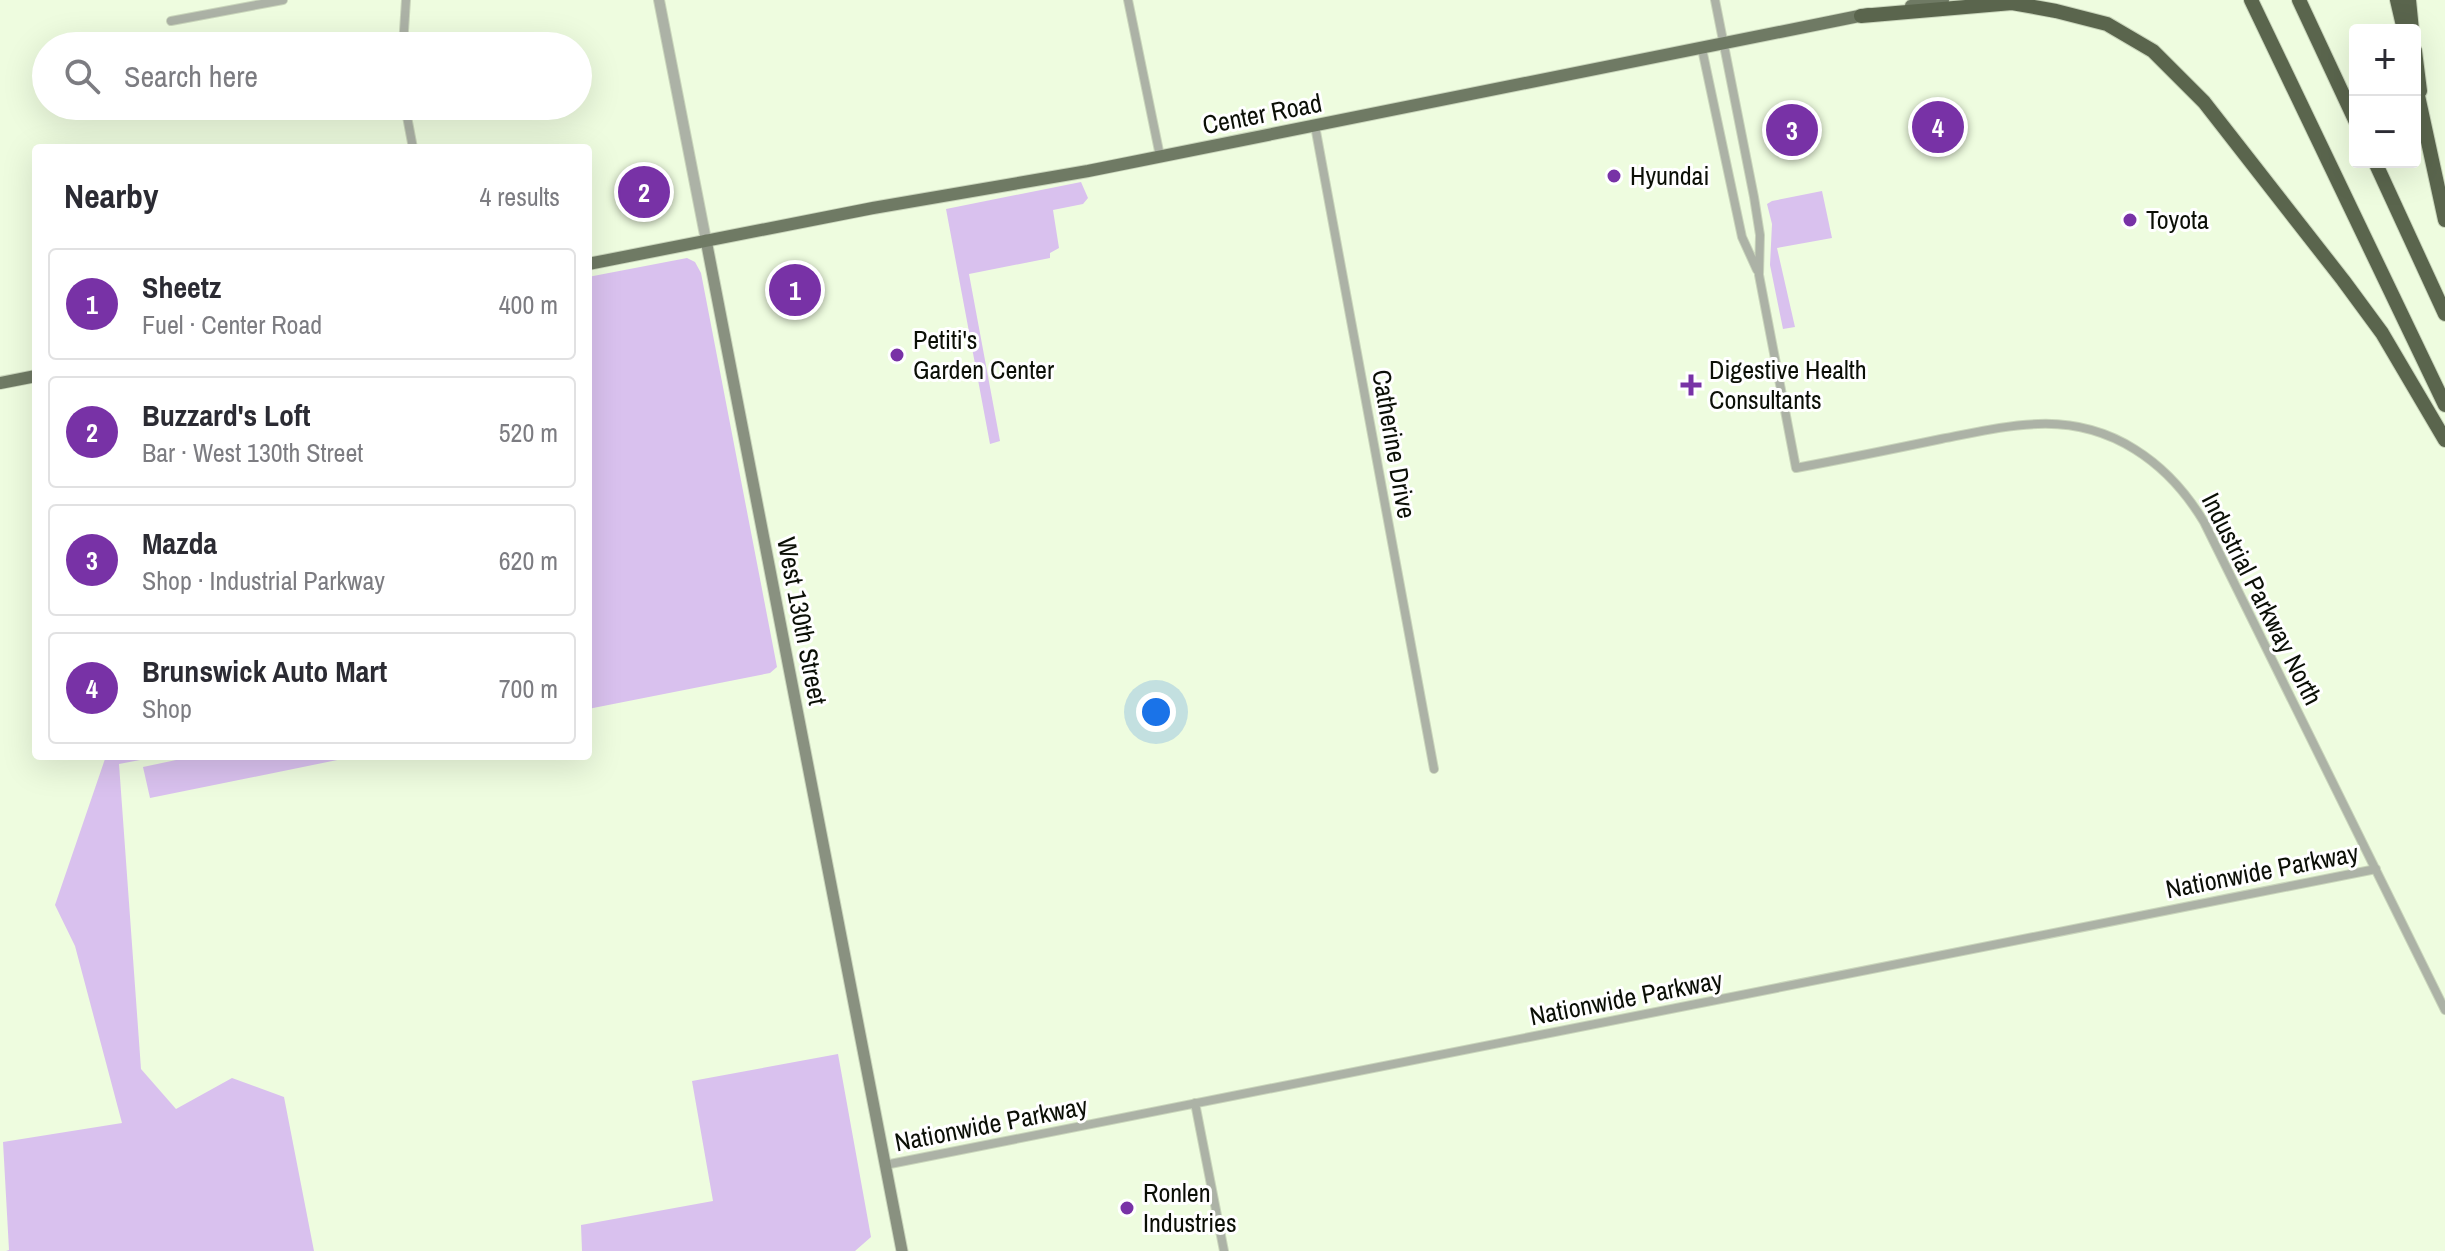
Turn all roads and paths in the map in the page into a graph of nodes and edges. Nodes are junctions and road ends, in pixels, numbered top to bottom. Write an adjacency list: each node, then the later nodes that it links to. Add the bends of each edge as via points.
1 (220, 0): 12 (street)
2 (283, 0): 12 (street)
3 (406, 0): 17 (street)
4 (659, 0): 30 (street, West 130th Street)
5 (1128, 0): 27 (street)
6 (1715, 0): 18 (street)
7 (1943, 0): 13 (main road, Center Road)
8 (2251, 0): 36 (highway)
9 (2299, 0): 22 (highway)
10 (2397, 0): 15 (highway)
11 (2409, 0): 16 (highway)
12 (222, 11): 14 (street)
13 (1861, 16): 18 (main road, Center Road); 37 (highway, via 2012,3 2107,24 2153,51 2204,102 2343,280 2382,333)
14 (171, 21)
15 (2403, 24)
16 (2411, 24)
17 (404, 32)
18 (1724, 44): 19 (main road, Center Road); 32 (street, via 1760,235)
19 (1702, 49): 24 (main road, Center Road); 32 (street, via 1742,237)
20 (2421, 95): 25 (highway)
21 (2418, 96): 25 (highway)
22 (2349, 107)
23 (408, 120): 26 (street)
24 (1315, 126): 27 (main road, Center Road); 38 (street, Catherine Drive)
25 (2426, 131): 29 (highway)
26 (412, 144)
27 (1160, 156): 30 (main road, Center Road)
28 (2378, 168): 33 (highway)
29 (2445, 220)
30 (706, 240): 31 (main road, Center Road); 42 (main road, West 130th Street)
31 (592, 263)
32 (1759, 275): 39 (street, Industrial Parkway North, via 1796,468 2042,423 2100,433 2153,460 2204,522)
33 (2445, 314)
34 (32, 377): 35 (main road)
35 (0, 383)
36 (2445, 405)
37 (2445, 440)
38 (1434, 769)
39 (2376, 869): 40 (street, Industrial Parkway North); 41 (street, Nationwide Parkway)
40 (2445, 1010)
41 (1195, 1103): 42 (street, Nationwide Parkway); 44 (street)
42 (885, 1165): 43 (main road, West 130th Street)
43 (902, 1251)
44 (1224, 1251)

